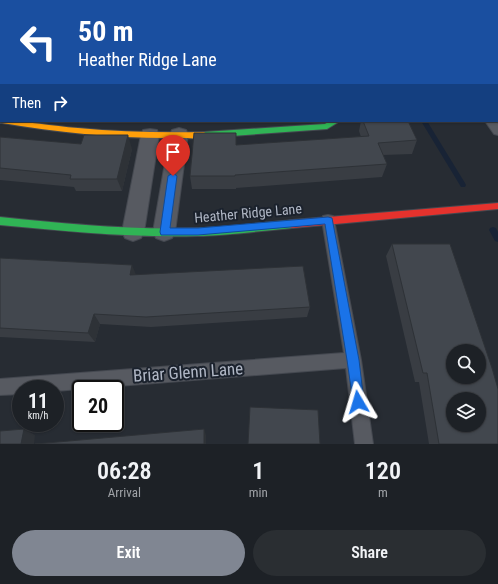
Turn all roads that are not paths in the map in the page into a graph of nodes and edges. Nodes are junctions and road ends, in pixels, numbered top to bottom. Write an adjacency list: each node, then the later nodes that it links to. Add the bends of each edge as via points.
1 (9, 122): 6 (street)
2 (334, 122): 5 (street, via 327,126 262,132)
3 (491, 122): 4 (lane)
4 (498, 131)
5 (179, 134): 6 (street); 11 (street)
6 (150, 135): 10 (street)
7 (498, 206): 9 (street, Heather Ridge Lane)
8 (0, 220): 10 (street, Heather Ridge Lane, via 78,229)
9 (328, 220): 11 (street, Heather Ridge Lane, via 198,232); 12 (lane)
10 (134, 232): 11 (street, Heather Ridge Lane)
11 (164, 232)
12 (353, 360): 13 (lane, Briar Glenn Lane); 14 (lane)
13 (0, 387)
14 (364, 444)

